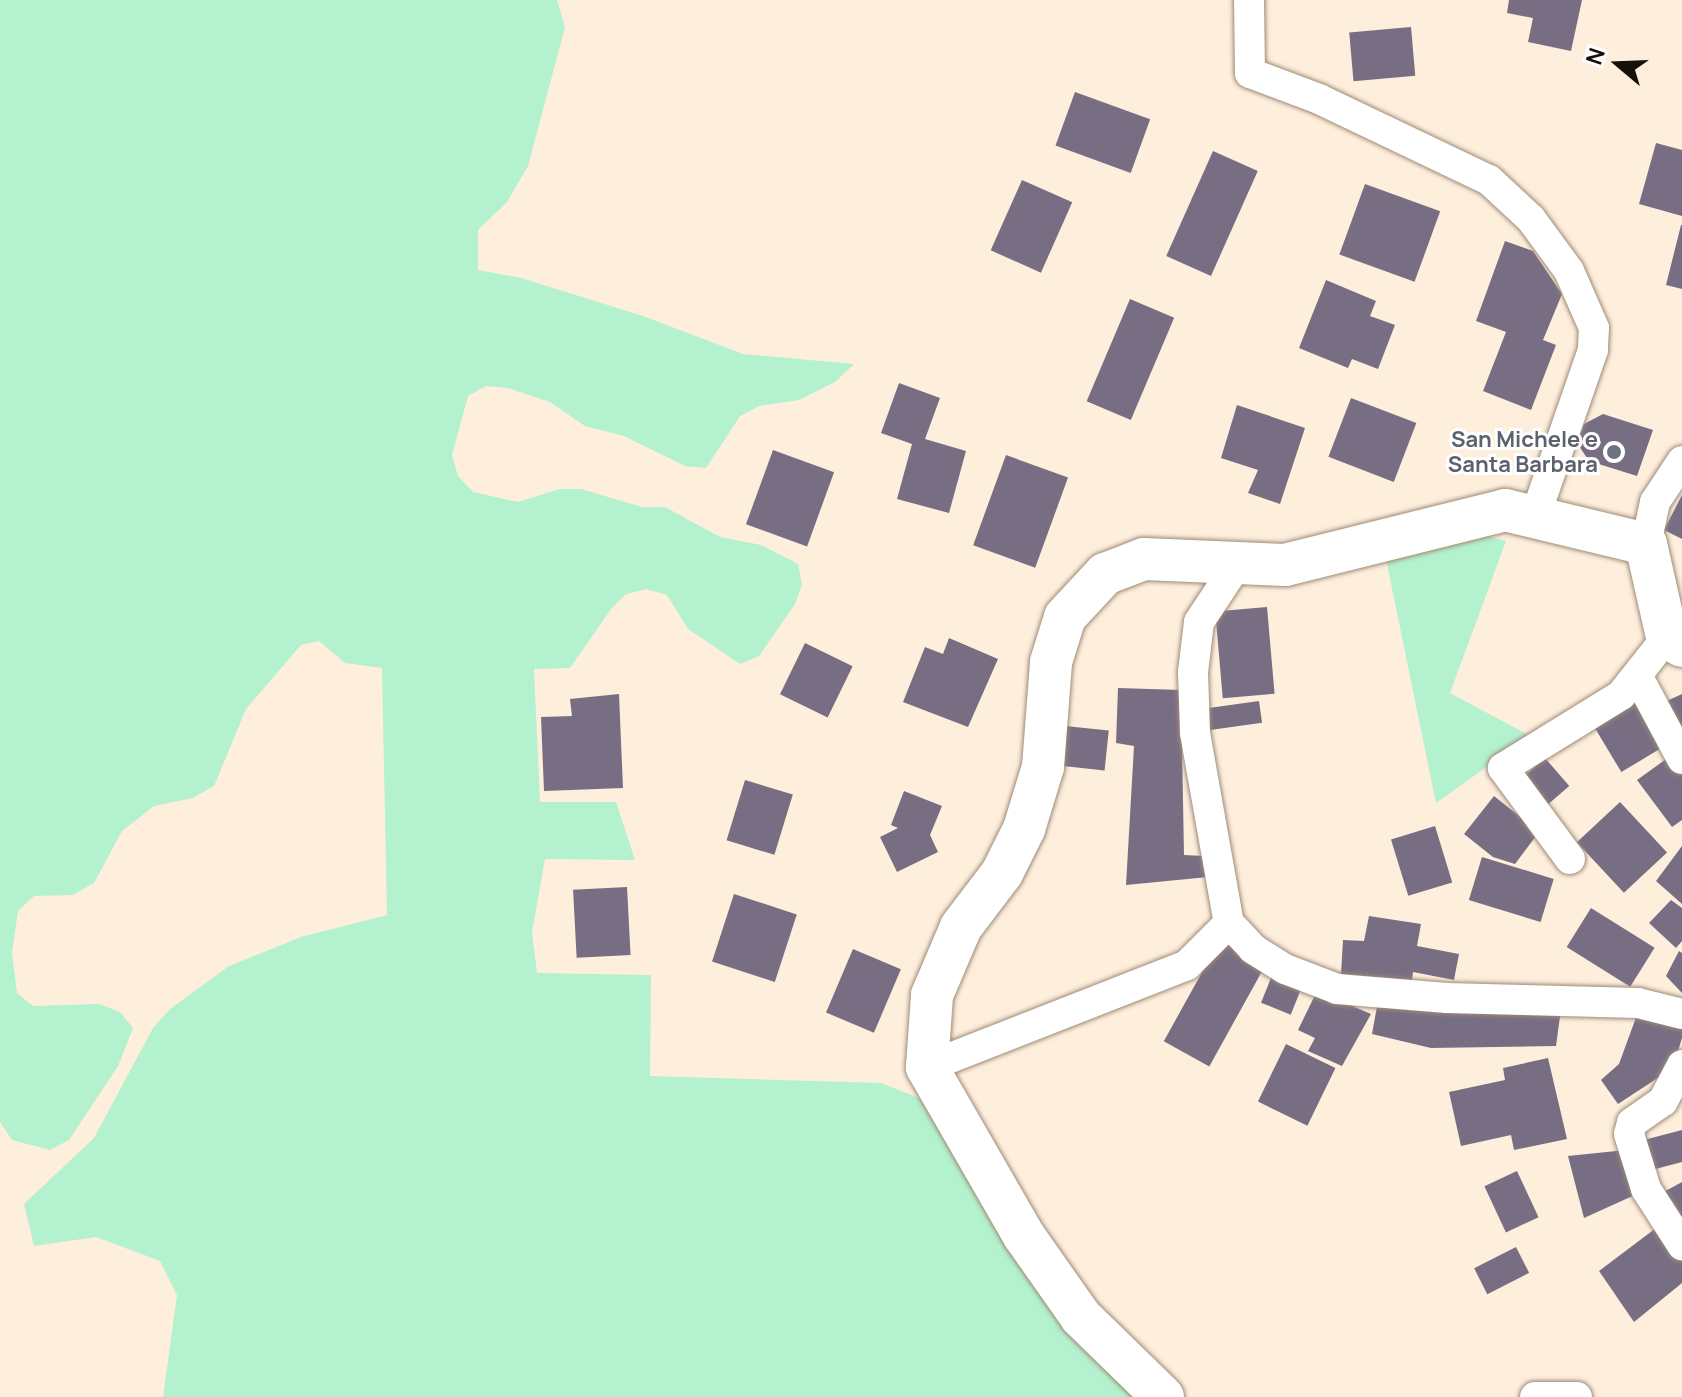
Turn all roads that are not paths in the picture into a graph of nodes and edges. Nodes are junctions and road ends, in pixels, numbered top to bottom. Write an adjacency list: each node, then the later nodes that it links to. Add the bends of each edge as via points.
1 (1249, 0): 3 (street, via 1250,73 1319,99 1489,180 1531,219 1569,271 1594,328 1593,350)
2 (1682, 461): 4 (street, via 1655,502)
3 (1536, 514): 4 (street); 5 (street, via 1481,514 1285,565)
4 (1646, 544): 6 (street)
5 (1236, 566): 10 (street, via 1199,622 1193,672 1195,733); 13 (street, via 1144,559 1105,574 1065,617 1051,662 1043,767 1028,816 1002,873 961,927 932,995)
6 (1674, 641): 7 (street)
7 (1638, 677): 8 (street); 9 (street, via 1621,695 1503,768)
8 (1682, 759)
9 (1570, 859)
10 (1229, 923): 11 (street, via 1253,949 1285,969 1337,989 1638,1003); 13 (street, via 1187,965)
11 (1682, 1014)
12 (1682, 1065): 14 (street, via 1663,1101 1632,1123 1629,1134 1646,1189)
13 (927, 1067): 15 (street, via 1024,1236 1081,1317)
14 (1682, 1245)
15 (1163, 1397)
16 (1535, 1397): 17 (street)
17 (1577, 1397)

